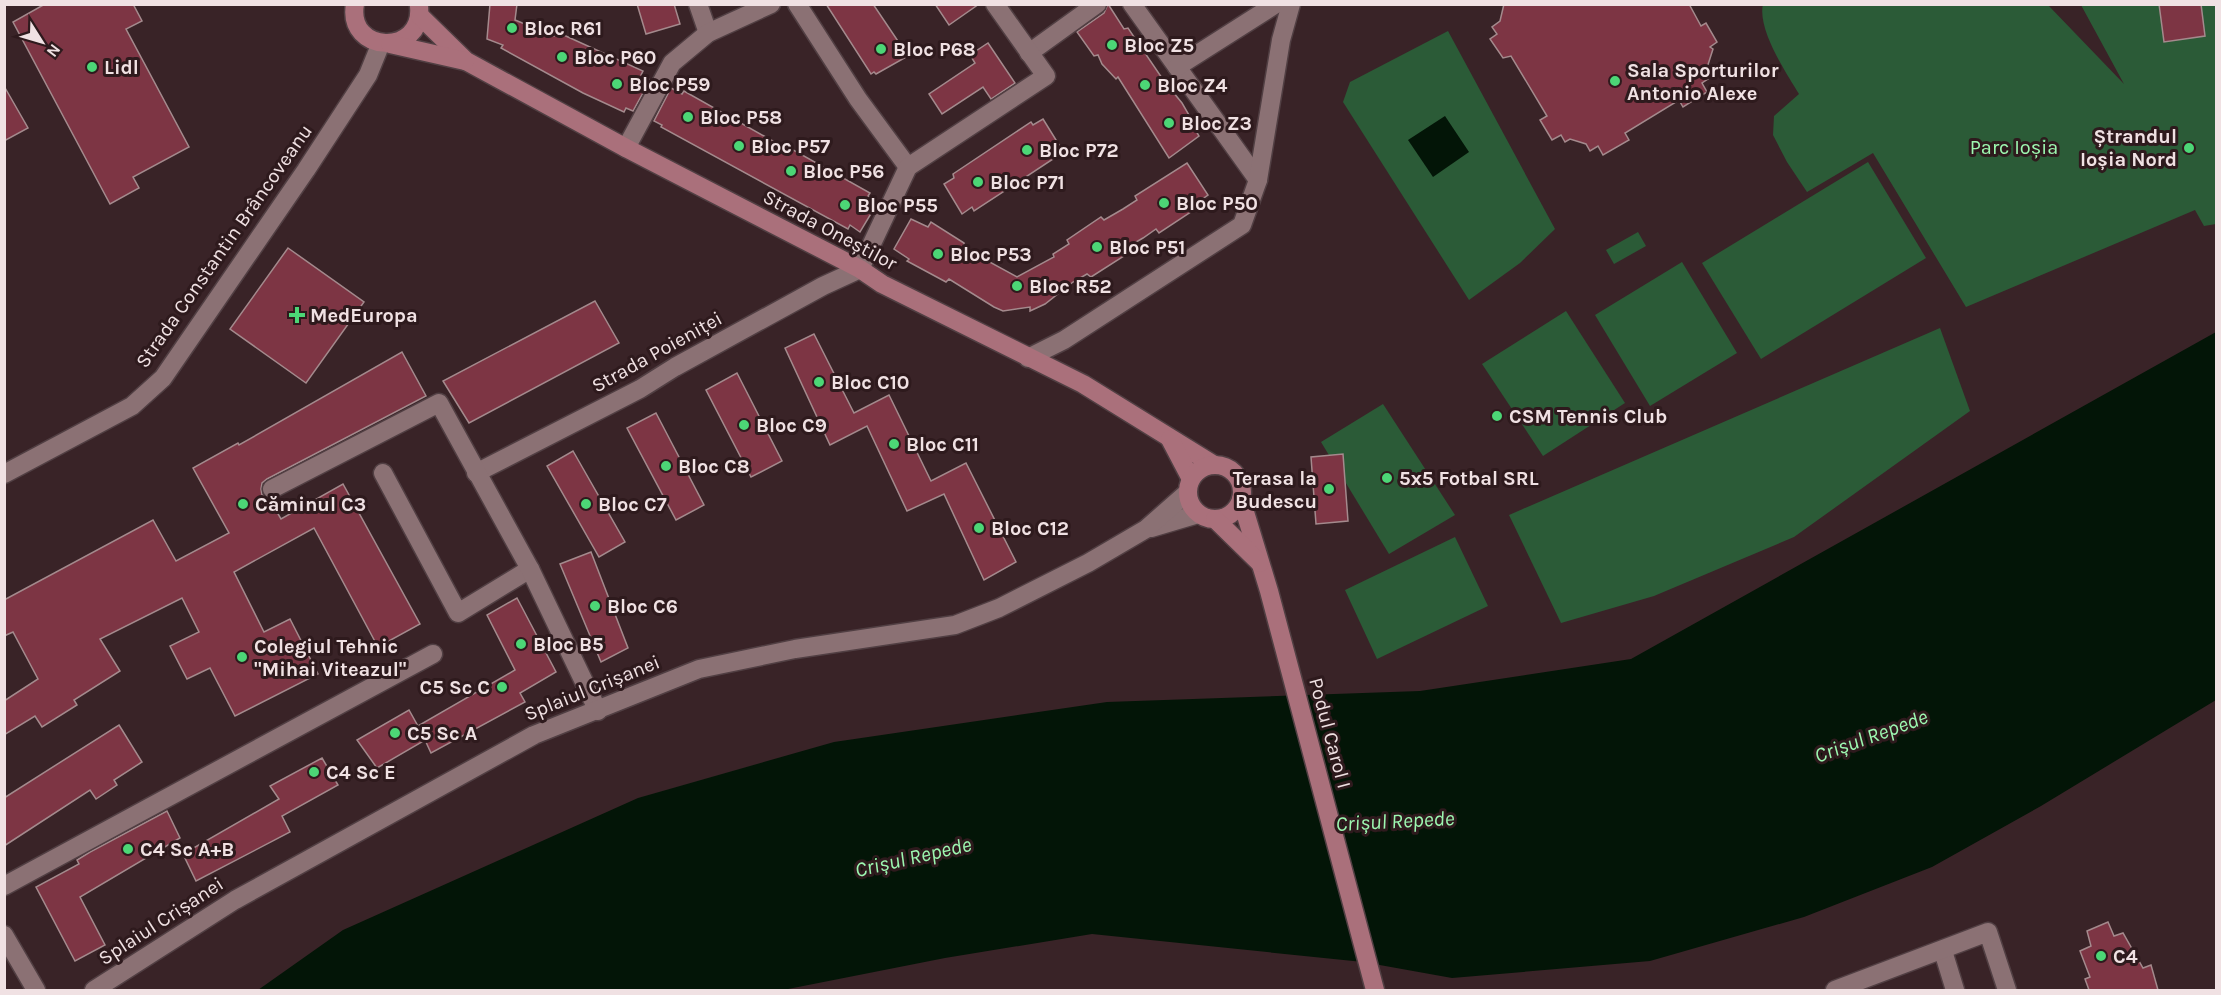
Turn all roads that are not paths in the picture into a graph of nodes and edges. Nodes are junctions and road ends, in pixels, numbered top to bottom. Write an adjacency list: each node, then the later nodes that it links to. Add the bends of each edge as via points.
1 (698, 4): 12 (street)
2 (771, 4): 12 (street)
3 (797, 4): 18 (street, via 858,99)
4 (995, 4): 14 (street)
5 (1097, 4): 14 (street)
6 (1132, 4): 16 (street)
7 (1276, 4): 16 (street)
8 (1291, 4): 19 (street, via 1281,40)
9 (338, 5): 11 (street)
10 (421, 9): 13 (street, via 410,35); 15 (street, Strada Oneștilor)
11 (354, 11): 13 (street, via 364,34)
12 (708, 33): 17 (street, via 672,63)
13 (385, 44): 15 (street, Strada Oneștilor); 26 (street, Strada Constantin Brâncoveanu, via 306,170 163,378 132,406)
14 (1029, 53): 18 (street, via 1046,76)
15 (466, 61): 17 (street, Strada Oneștilor)
16 (1177, 67): 19 (street)
17 (626, 148): 20 (street, Strada Oneștilor)
18 (908, 167): 20 (street)
19 (1258, 180): 21 (street, via 1242,225 1064,340)
20 (860, 269): 21 (street, Strada Oneștilor); 25 (street, Strada Poieniței)
21 (1028, 358): 22 (street, Strada Oneștilor, via 1123,406)
22 (1170, 439): 23 (street, Strada Oneștilor); 27 (street, Strada Oneștilor)
23 (1214, 465): 27 (street, via 1205,467); 29 (street, via 1231,469 1237,476)
24 (383, 472): 33 (street, via 458,613)
25 (476, 473): 28 (street, via 439,403); 33 (street)
26 (4, 474)
27 (1190, 486): 30 (street, via 1192,506); 31 (street, Splaiul Crișanei)
28 (272, 489)
29 (1241, 499): 30 (street, via 1231,514); 32 (street, Podul Carol I)
30 (1207, 516): 31 (street, Splaiul Crișanei); 32 (street)
31 (1146, 529): 35 (street, Splaiul Crișanei, via 999,608 955,625 795,649 699,669)
32 (1261, 564): 41 (street, Podul Carol I)
33 (530, 569): 35 (street)
34 (434, 654): 36 (street)
35 (598, 711): 40 (street, Splaiul Crișanei, via 534,735 235,900)
36 (4, 886)
37 (4, 935): 39 (street)
38 (1942, 951): 42 (street); 43 (street); 44 (street, via 1988,932)
39 (36, 990)
40 (94, 990)
41 (1375, 990)
42 (1835, 990)
43 (1955, 990)
44 (2007, 990)

